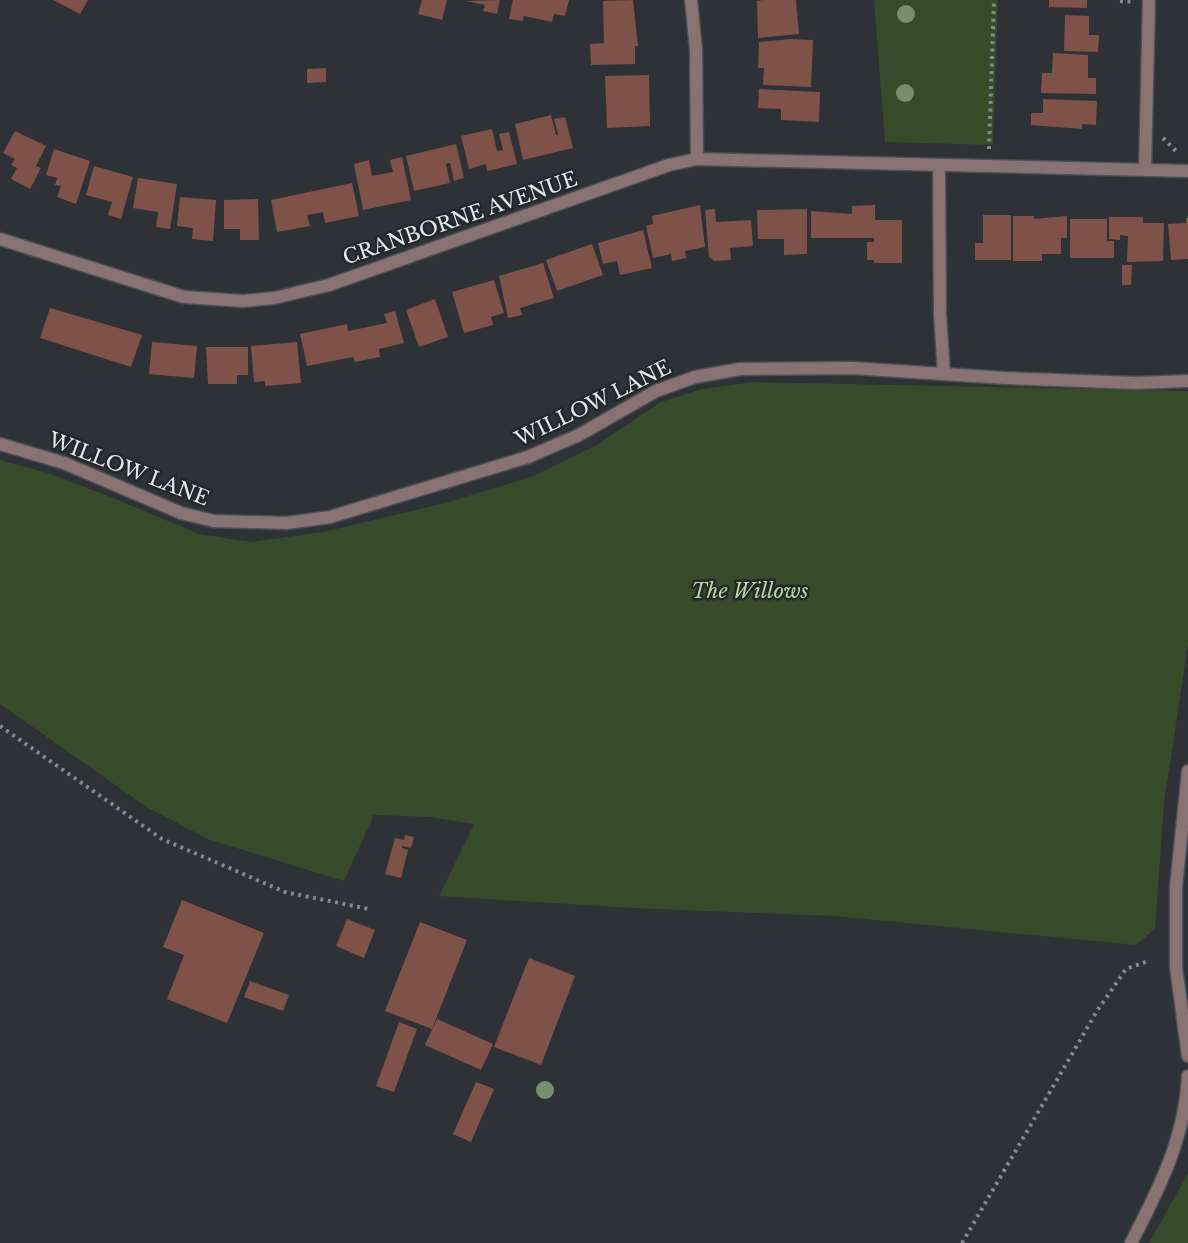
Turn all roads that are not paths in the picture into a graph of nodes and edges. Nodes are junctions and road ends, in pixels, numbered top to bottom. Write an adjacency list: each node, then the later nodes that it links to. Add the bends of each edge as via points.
1 (691, 0): 3 (street, via 696,50)
2 (1149, 0): 5 (street)
3 (697, 159): 4 (street, CRANBORNE AVENUE); 7 (street, CRANBORNE AVENUE, via 669,165 329,285 274,298 243,301 184,297)
4 (939, 165): 5 (street, CRANBORNE AVENUE); 8 (street)
5 (1144, 170): 6 (street, CRANBORNE AVENUE)
6 (1188, 171)
7 (0, 239)
8 (944, 374): 9 (street, WILLOW LANE); 10 (street, WILLOW LANE, via 777,368 740,369 695,377 656,391 579,435 528,458 330,517 287,523 214,521 181,513 63,463)
9 (1188, 381)
10 (0, 444)
11 (1188, 771): 12 (street, via 1176,887 1176,967)
12 (1188, 1056)
13 (1188, 1076): 14 (street, via 1186,1106 1174,1153)
14 (1131, 1243)

